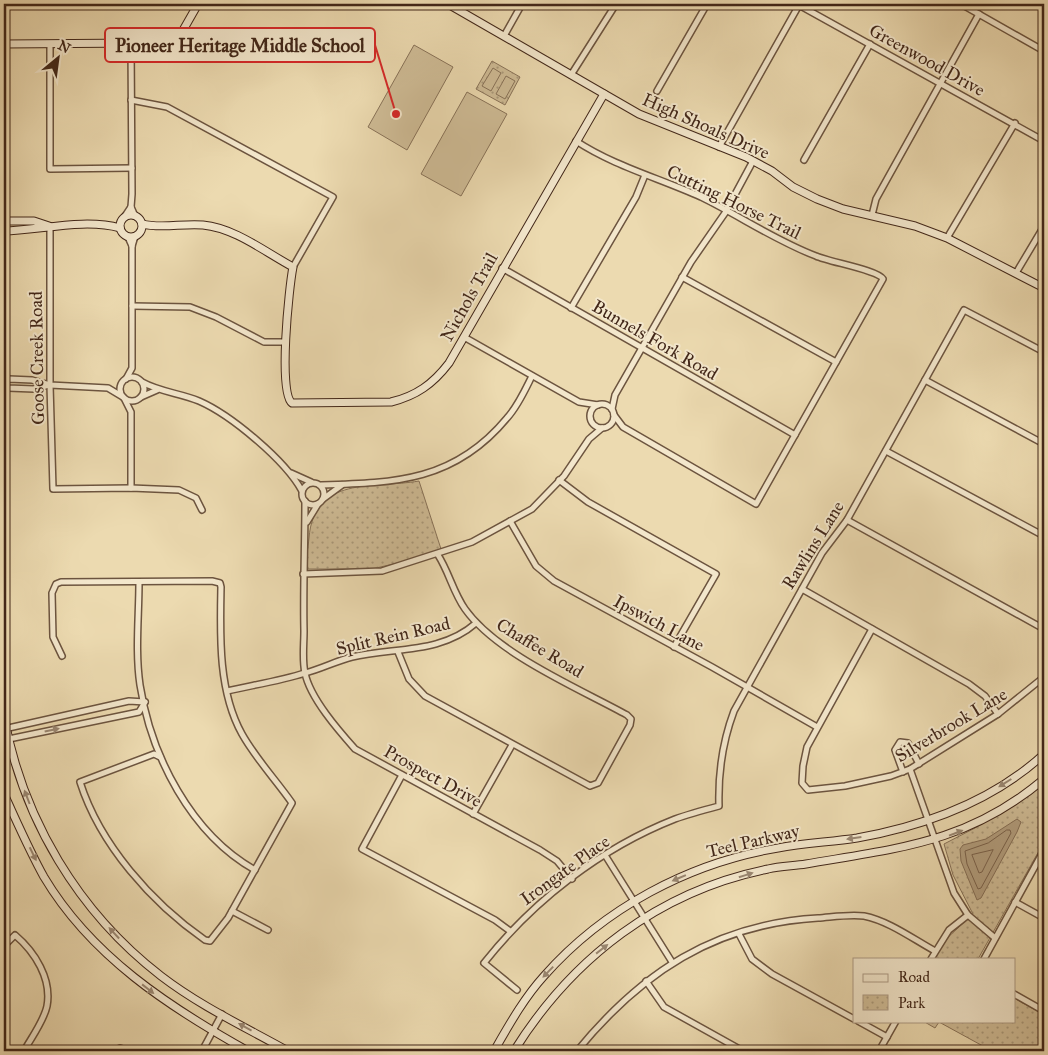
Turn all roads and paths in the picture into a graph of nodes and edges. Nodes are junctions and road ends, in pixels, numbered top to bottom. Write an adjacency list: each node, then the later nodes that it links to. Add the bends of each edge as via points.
1 (198, 4): 12 (main road, via 170,52 149,44)
2 (448, 4): 9 (main road, High Shoals Drive)
3 (522, 4): 9 (street)
4 (616, 4): 15 (street)
5 (707, 4): 17 (street)
6 (798, 4): 13 (street, Greenwood Drive); 23 (street)
7 (961, 4): 8 (street)
8 (979, 14): 14 (street); 16 (street)
9 (504, 36): 15 (main road, High Shoals Drive)
10 (4, 44): 11 (main road)
11 (50, 44): 12 (main road); 26 (street, via 50,168)
12 (131, 44): 19 (street)
13 (870, 44): 16 (street, Greenwood Drive); 24 (street)
14 (1044, 51)
15 (571, 75): 18 (main road, High Shoals Drive)
16 (942, 83): 20 (street, Greenwood Drive); 30 (street, via 876,199)
17 (656, 91)
18 (604, 94): 21 (main road, Nichols Trail); 23 (main road, High Shoals Drive, via 639,114)
19 (131, 100): 26 (street); 40 (street, via 167,106 333,197)
20 (1014, 123): 22 (street, Greenwood Drive); 39 (street)
21 (576, 140): 27 (street, Cutting Horse Trail); 41 (main road, Nichols Trail)
22 (1044, 141)
23 (719, 146): 25 (main road, High Shoals Drive)
24 (804, 160)
25 (753, 161): 29 (street); 30 (main road, High Shoals Drive, via 817,200)
26 (132, 168): 28 (street)
27 (645, 174): 29 (street, Cutting Horse Trail); 46 (street, via 636,197)
28 (131, 206): 31 (street); 33 (street)
29 (726, 210): 43 (street); 51 (street, Cutting Horse Trail, via 803,251 841,265 877,273 883,279)
30 (872, 215): 39 (main road, High Shoals Drive)
31 (135, 216): 33 (main road); 36 (main road)
32 (4, 221): 34 (main road)
33 (122, 222): 34 (main road, via 110,226); 38 (main road)
34 (50, 226): 37 (main road); 58 (street, Goose Creek Road)
35 (1044, 226): 42 (street)
36 (142, 227): 38 (main road); 40 (main road, via 202,225 223,229)
37 (4, 231)
38 (131, 236): 45 (street)
39 (947, 238): 42 (main road, High Shoals Drive)
40 (293, 267): 48 (main road, via 287,297)
41 (502, 268): 46 (street, Bunnels Fork Road); 47 (main road, Nichols Trail)
42 (1016, 273): 44 (main road, High Shoals Drive)
43 (682, 278): 49 (street); 51 (street)
44 (1044, 288)
45 (132, 306): 48 (street, via 190,307 264,342); 52 (street)
46 (571, 308): 49 (street, Bunnels Fork Road)
47 (464, 337): 48 (main road, Nichols Trail, via 438,377 426,388 406,399 391,402 296,404 288,401); 53 (street)
48 (286, 342)
49 (642, 348): 61 (street); 71 (street, Bunnels Fork Road)
50 (1044, 352): 55 (street, Rawlins Lane, via 964,310)
51 (836, 362): 71 (street)
52 (132, 368): 54 (street); 56 (street)
53 (532, 376): 64 (street); 78 (street, via 508,417 478,446 451,464 436,472 399,481)
54 (125, 379): 56 (street, via 133,377); 59 (street); 62 (street, via 120,388)
55 (925, 380): 73 (street); 74 (street, Rawlins Lane)
56 (141, 381): 60 (street); 63 (street, via 144,390)
57 (4, 384): 58 (street, via 8,388); 58 (street, via 9,379)
58 (50, 385): 59 (street); 80 (street, Goose Creek Road, via 53,489)
59 (108, 388): 62 (street)
60 (156, 390): 63 (street); 75 (street, via 200,402 219,412)
61 (615, 395): 65 (street); 67 (street)
62 (124, 397): 63 (street, via 131,401); 66 (street)
63 (139, 399): 66 (street)
64 (579, 402): 65 (street); 68 (street)
65 (601, 405): 67 (street); 68 (street, via 592,410)
66 (131, 412): 80 (street)
67 (613, 412): 69 (street); 70 (street, via 612,423)
68 (591, 419): 70 (street); 72 (street)
69 (623, 427): 70 (street); 71 (street, via 756,504)
70 (604, 428): 72 (street)
71 (794, 435)
72 (589, 439): 76 (street)
73 (1044, 444)
74 (886, 450): 86 (street, Rawlins Lane); 89 (street)
75 (290, 472): 77 (street); 81 (street)
76 (559, 480): 87 (street, via 532,509); 97 (street, via 586,501 716,574)
77 (311, 482): 79 (street); 81 (street)
78 (343, 484): 79 (street); 82 (street)
79 (321, 485): 82 (street, via 325,492)
80 (131, 488): 85 (street, via 179,490 196,498)
81 (302, 491): 83 (street)
82 (323, 499): 84 (street)
83 (305, 501): 84 (street); 88 (street)
84 (319, 504): 88 (street)
85 (202, 510)
86 (847, 520): 93 (street, Rawlins Lane, via 828,544); 96 (street)
87 (510, 521): 90 (street, via 472,542); 97 (street, Ipswich Lane, via 534,563 548,577)
88 (306, 522): 91 (street)
89 (1044, 536)
90 (438, 554): 91 (street, via 382,571); 94 (street, Chaffee Road, via 455,592)
91 (303, 574): 100 (street)
92 (139, 582): 99 (street, via 56,584 52,593 53,637); 103 (street, via 212,581 220,584 221,656); 104 (street, via 138,664)
93 (802, 588): 95 (street); 102 (street, Rawlins Lane)
94 (476, 623): 98 (street, Split Rein Road, via 453,638); 110 (street, Chaffee Road, via 505,647 627,715 631,721 594,786 588,786)
95 (872, 629): 105 (street, via 973,687 985,696); 107 (street)
96 (1044, 629)
97 (674, 647): 102 (street, Ipswich Lane)
98 (398, 652): 100 (street, Split Rein Road, via 352,657); 110 (street, via 405,673 419,691)
99 (62, 656)
100 (305, 674): 103 (street, Split Rein Road); 116 (street, Prospect Drive, via 312,692 355,749)
101 (1044, 677): 105 (street, Silverbrook Lane)
102 (747, 687): 107 (street, Ipswich Lane); 119 (street, Rawlins Lane, via 724,738 718,777)
103 (227, 691): 125 (street, via 241,733 292,803)
104 (145, 702): 108 (street, via 129,701); 109 (street, one-way to 104, via 138,712); 112 (street)
105 (998, 714): 113 (street, Silverbrook Lane)
106 (4, 717): 108 (main road)
107 (817, 727): 115 (street, Silverbrook Lane, via 804,756 802,783 806,788 845,786)
108 (5, 729): 109 (main road)
109 (6, 739): 146 (main road, one-way to 109, via 187,994 141,960 80,894 33,814)
110 (512, 744): 120 (street)
111 (1044, 754): 121 (main road, Teel Parkway, one-way to 121, via 1025,770 970,804)
112 (160, 757): 125 (street, via 200,822 231,854); 129 (street, via 154,754 80,782 102,827 133,873 171,913 210,941)
113 (919, 764): 114 (street, Silverbrook Lane); 115 (street, via 908,743 900,742 895,750)
114 (910, 768): 115 (street, Silverbrook Lane); 121 (street)
115 (903, 772)
116 (402, 775): 120 (street, Prospect Drive); 134 (street, via 362,849)
117 (1044, 779): 122 (main road, Teel Parkway, one-way to 117, via 995,814)
118 (4, 794): 150 (main road, one-way to 150, via 44,877 100,948 148,989)
119 (719, 806): 124 (street, Irongate Place, via 675,819)
120 (474, 814): 126 (street, Prospect Drive, via 540,850 557,862)
121 (930, 819): 122 (street); 127 (main road, Teel Parkway, one-way to 127, via 856,838 777,848 729,859 668,883)
122 (936, 840): 130 (street, via 954,893); 131 (main road, Teel Parkway, one-way to 122, via 711,886 768,868 878,853)
123 (1044, 850): 128 (street)
124 (605, 855): 126 (street, Irongate Place); 127 (street)
125 (255, 870): 129 (street)
126 (572, 879): 134 (street, Irongate Place)
127 (634, 902): 131 (street); 158 (main road, Teel Parkway, one-way to 158, via 583,936 544,976)
128 (1015, 902): 132 (street); 136 (street)
129 (232, 911): 133 (street)
130 (968, 915): 136 (street); 138 (street, via 949,930)
131 (644, 918): 141 (street); 159 (main road, Teel Parkway, one-way to 131, via 566,981 599,951)
132 (1044, 918)
133 (268, 930)
134 (510, 931): 143 (street, Irongate Place, via 484,963)
135 (739, 934): 138 (street, via 791,920 863,916); 141 (street); 147 (street, via 752,959 772,974)
136 (995, 938): 140 (street)
137 (4, 946): 153 (street, via 15,935 29,947 48,988 47,1008)
138 (935, 951): 139 (street)
139 (932, 958)
140 (985, 958)
141 (672, 962): 142 (street)
142 (646, 981): 160 (street, via 604,1018); 161 (street, via 664,1007)
143 (517, 990)
144 (1016, 995): 145 (street)
145 (1044, 1011)
146 (222, 1014): 150 (street); 157 (main road, one-way to 146)
147 (853, 1018)
148 (860, 1022): 151 (street)
149 (895, 1022): 151 (street)
150 (213, 1032): 155 (street); 156 (main road)
151 (887, 1037): 162 (street)
152 (115, 1050): 154 (street)
153 (24, 1051)
154 (129, 1051)
155 (202, 1051)
156 (248, 1051)
157 (288, 1051)
158 (494, 1051)
159 (514, 1051)
160 (577, 1051)
161 (743, 1051)
162 (879, 1051)

